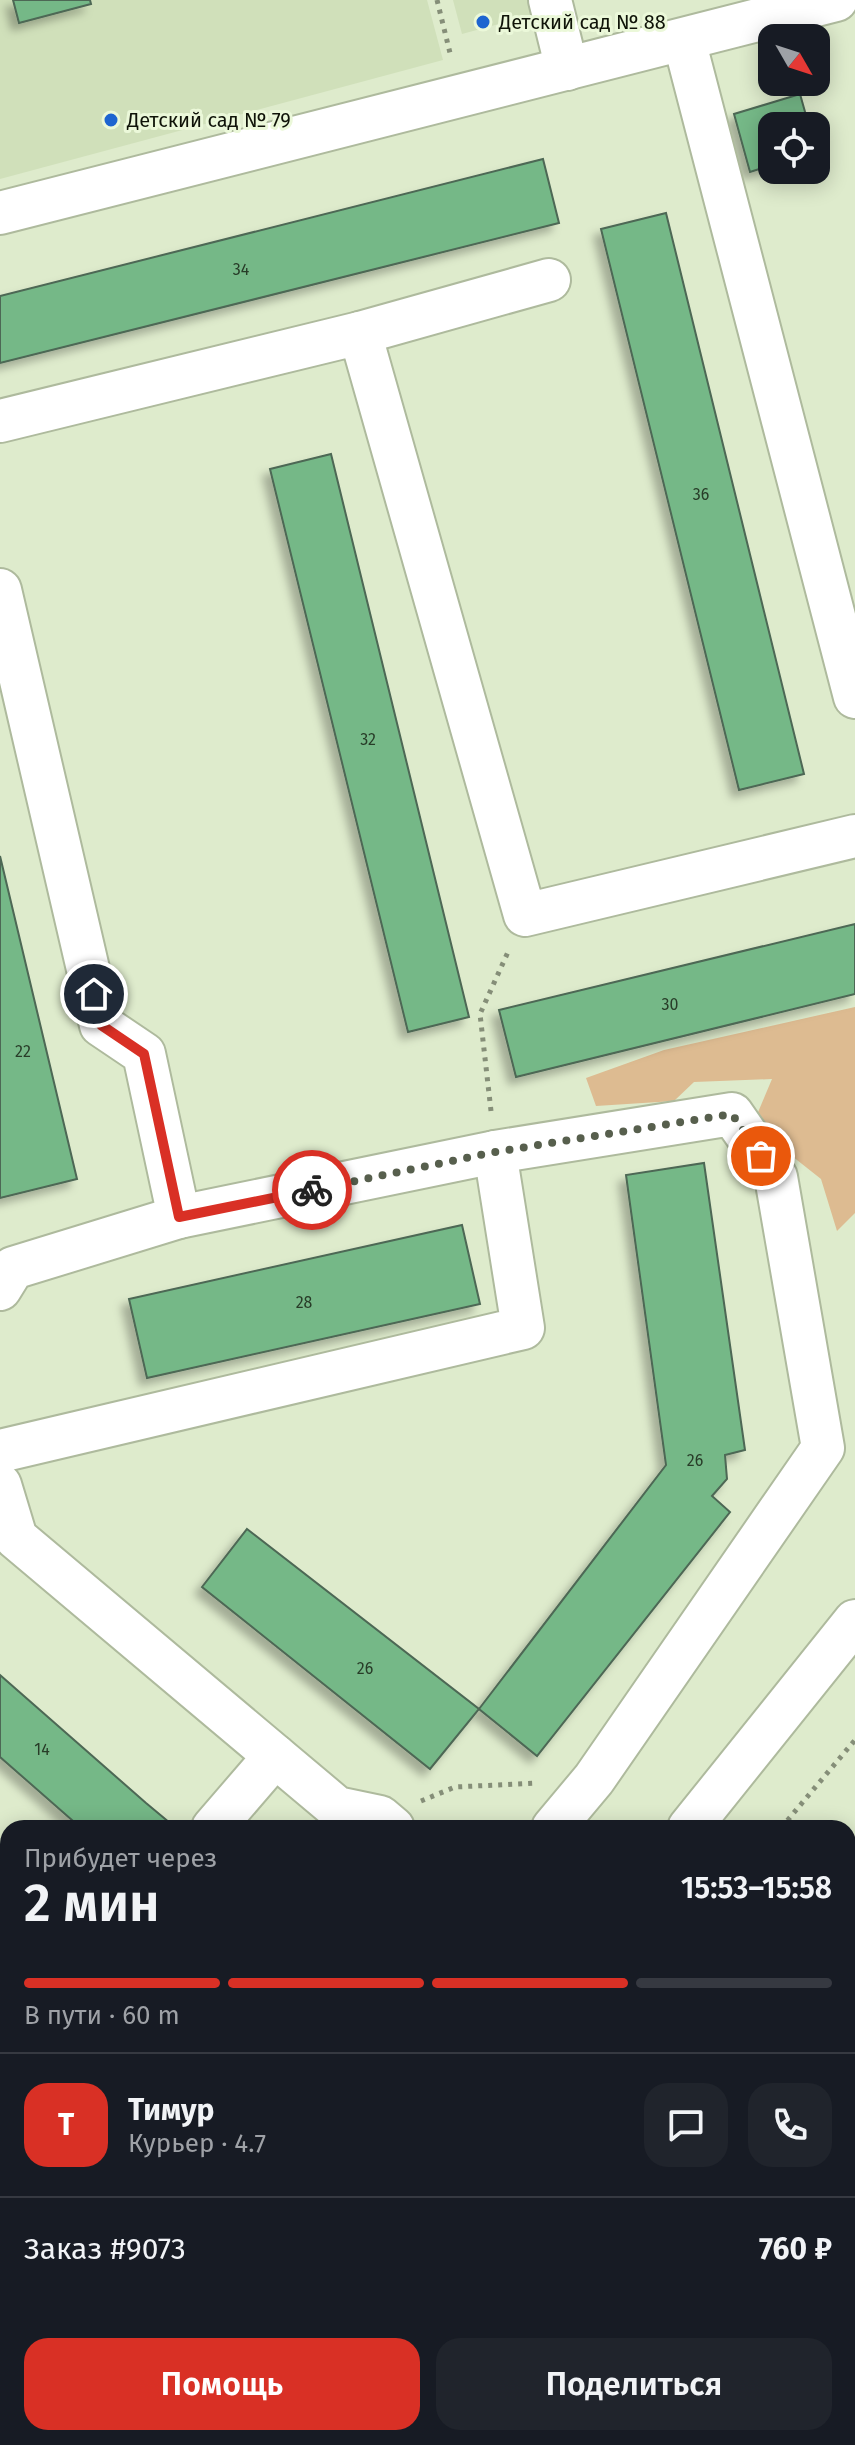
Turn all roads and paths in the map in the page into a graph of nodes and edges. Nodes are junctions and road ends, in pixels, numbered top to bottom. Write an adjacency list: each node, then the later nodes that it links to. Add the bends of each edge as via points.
1 (437, 0): 6 (path)
2 (550, 0): 5 (street)
3 (836, 0): 4 (street)
4 (684, 40): 5 (street); 12 (street)
5 (567, 69): 6 (street)
6 (461, 96): 7 (street)
7 (0, 213)
8 (549, 280): 9 (street)
9 (360, 333): 10 (street); 14 (street)
10 (0, 421)
11 (0, 590): 16 (street, via 101,1025 144,1054)
12 (855, 697)
13 (855, 836): 14 (street)
14 (525, 915): 15 (path, via 480,1014)
15 (495, 1152): 16 (street); 18 (street, via 523,1328); 19 (street, via 732,1114 776,1177)
16 (179, 1217): 17 (street, via 13,1268)
17 (0, 1289)
18 (0, 1451)
19 (839, 1454): 24 (street)
20 (0, 1485): 23 (street, via 16,1538)
21 (855, 1621): 29 (street)
22 (855, 1740): 30 (path)
23 (275, 1756): 25 (street); 26 (street, via 337,1808)
24 (594, 1779): 27 (path, via 455,1787); 28 (street)
25 (220, 1820)
26 (379, 1820)
27 (390, 1820)
28 (560, 1820)
29 (695, 1820)
30 (788, 1820)

